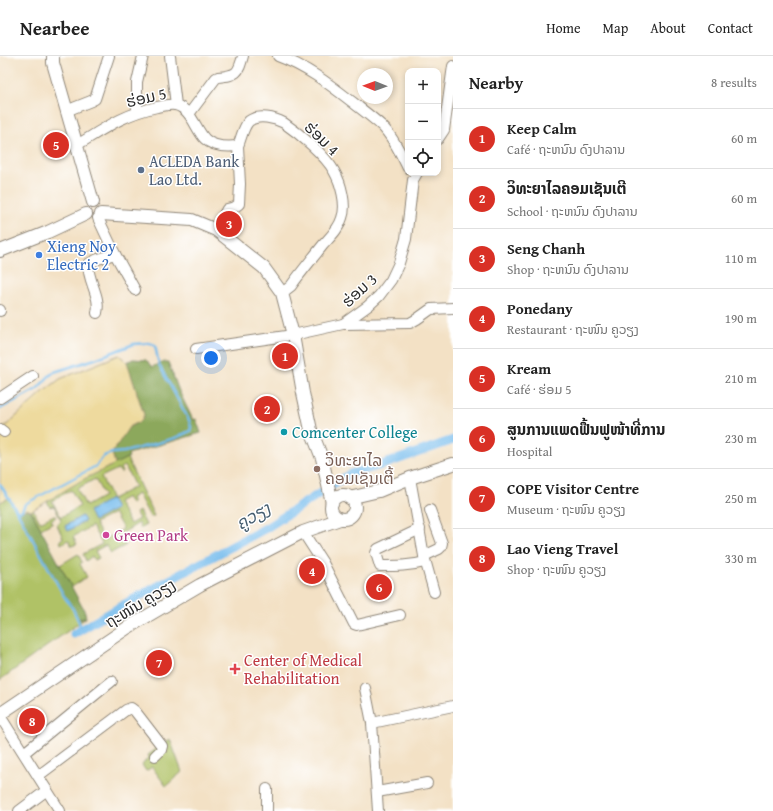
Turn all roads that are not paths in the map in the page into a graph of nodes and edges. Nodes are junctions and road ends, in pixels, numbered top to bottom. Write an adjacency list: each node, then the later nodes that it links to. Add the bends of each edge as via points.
1 (53, 56): 9 (street)
2 (109, 56): 9 (street, via 95,99)
3 (143, 56): 10 (street, via 138,82)
4 (170, 56): 8 (street)
5 (243, 56): 11 (street, via 239,70 234,75 216,78)
6 (278, 56): 15 (street, via 302,66 367,113 382,126)
7 (453, 66): 12 (street)
8 (176, 105): 10 (street, ຮ່ອມ 5); 11 (street, ຮ່ອມ 5)
9 (66, 111): 13 (street)
10 (137, 112): 13 (street, ຮ່ອມ 5, via 121,118)
11 (189, 114): 14 (street, ຮ່ອມ 5, via 205,140 221,146)
12 (448, 131)
13 (77, 146): 17 (street)
14 (238, 146): 20 (street, via 239,204 227,209); 24 (street, ຮ່ອມ 4, via 249,122 257,117 276,120 317,151 334,171 339,182 344,201 339,225)
15 (405, 163)
16 (413, 176): 27 (street, ຮ່ອມ 3, via 406,239 391,280 368,306)
17 (93, 202): 18 (street, via 86,205); 19 (street, via 101,207)
18 (86, 214): 19 (street, via 91,219); 21 (street)
19 (99, 216): 20 (street, via 192,220); 22 (street)
20 (216, 230): 24 (street, via 264,268)
21 (0, 251)
22 (115, 254): 23 (street); 26 (street, via 98,258 88,264 90,280 98,298)
23 (135, 290)
24 (282, 293): 28 (street)
25 (453, 308): 27 (street, via 431,309 410,323)
26 (97, 313)
27 (343, 324): 28 (street, ຮ່ອມ 3)
28 (293, 335): 29 (street, ຮ່ອມ 3); 35 (street, via 312,430 326,476)
29 (196, 349)
30 (33, 376): 31 (street)
31 (0, 398)
32 (453, 464): 33 (street, ຖະໜົນ ຄູວຽງ)
33 (410, 478): 34 (street, ຖະໜົນ ຄູວຽງ); 39 (street)
34 (379, 491): 35 (street, ຖະໜົນ ຄູວຽງ); 37 (street, ຖະໜົນ ຄູວຽງ)
35 (337, 499): 37 (street, via 353,502); 38 (street, via 334,516); 40 (street, ຖະໜົນ ຄູວຽງ)
36 (430, 510): 41 (street, via 442,543 441,547)
37 (352, 514): 38 (street)
38 (340, 519): 40 (street, ຖະໜົນ ຄູວຽງ)
39 (420, 528): 41 (street); 41 (street, via 378,549 376,553 380,566 403,566)
40 (303, 532): 43 (street, via 323,563 354,624); 47 (street, ຖະໜົນ ຄູວຽງ, via 200,585 127,628)
41 (424, 559): 42 (street)
42 (434, 592)
43 (400, 615)
44 (112, 681): 49 (street)
45 (365, 688): 48 (street)
46 (453, 706): 48 (street)
47 (0, 715): 49 (street)
48 (372, 723): 55 (street)
49 (24, 753): 51 (street)
50 (155, 756): 51 (street, via 162,746 131,708)
51 (38, 776): 54 (street)
52 (427, 783): 55 (street)
53 (267, 789): 58 (street)
54 (47, 790): 56 (street); 57 (street)
55 (378, 792): 59 (street)
56 (19, 811)
57 (60, 811)
58 (267, 811)
59 (378, 811)

